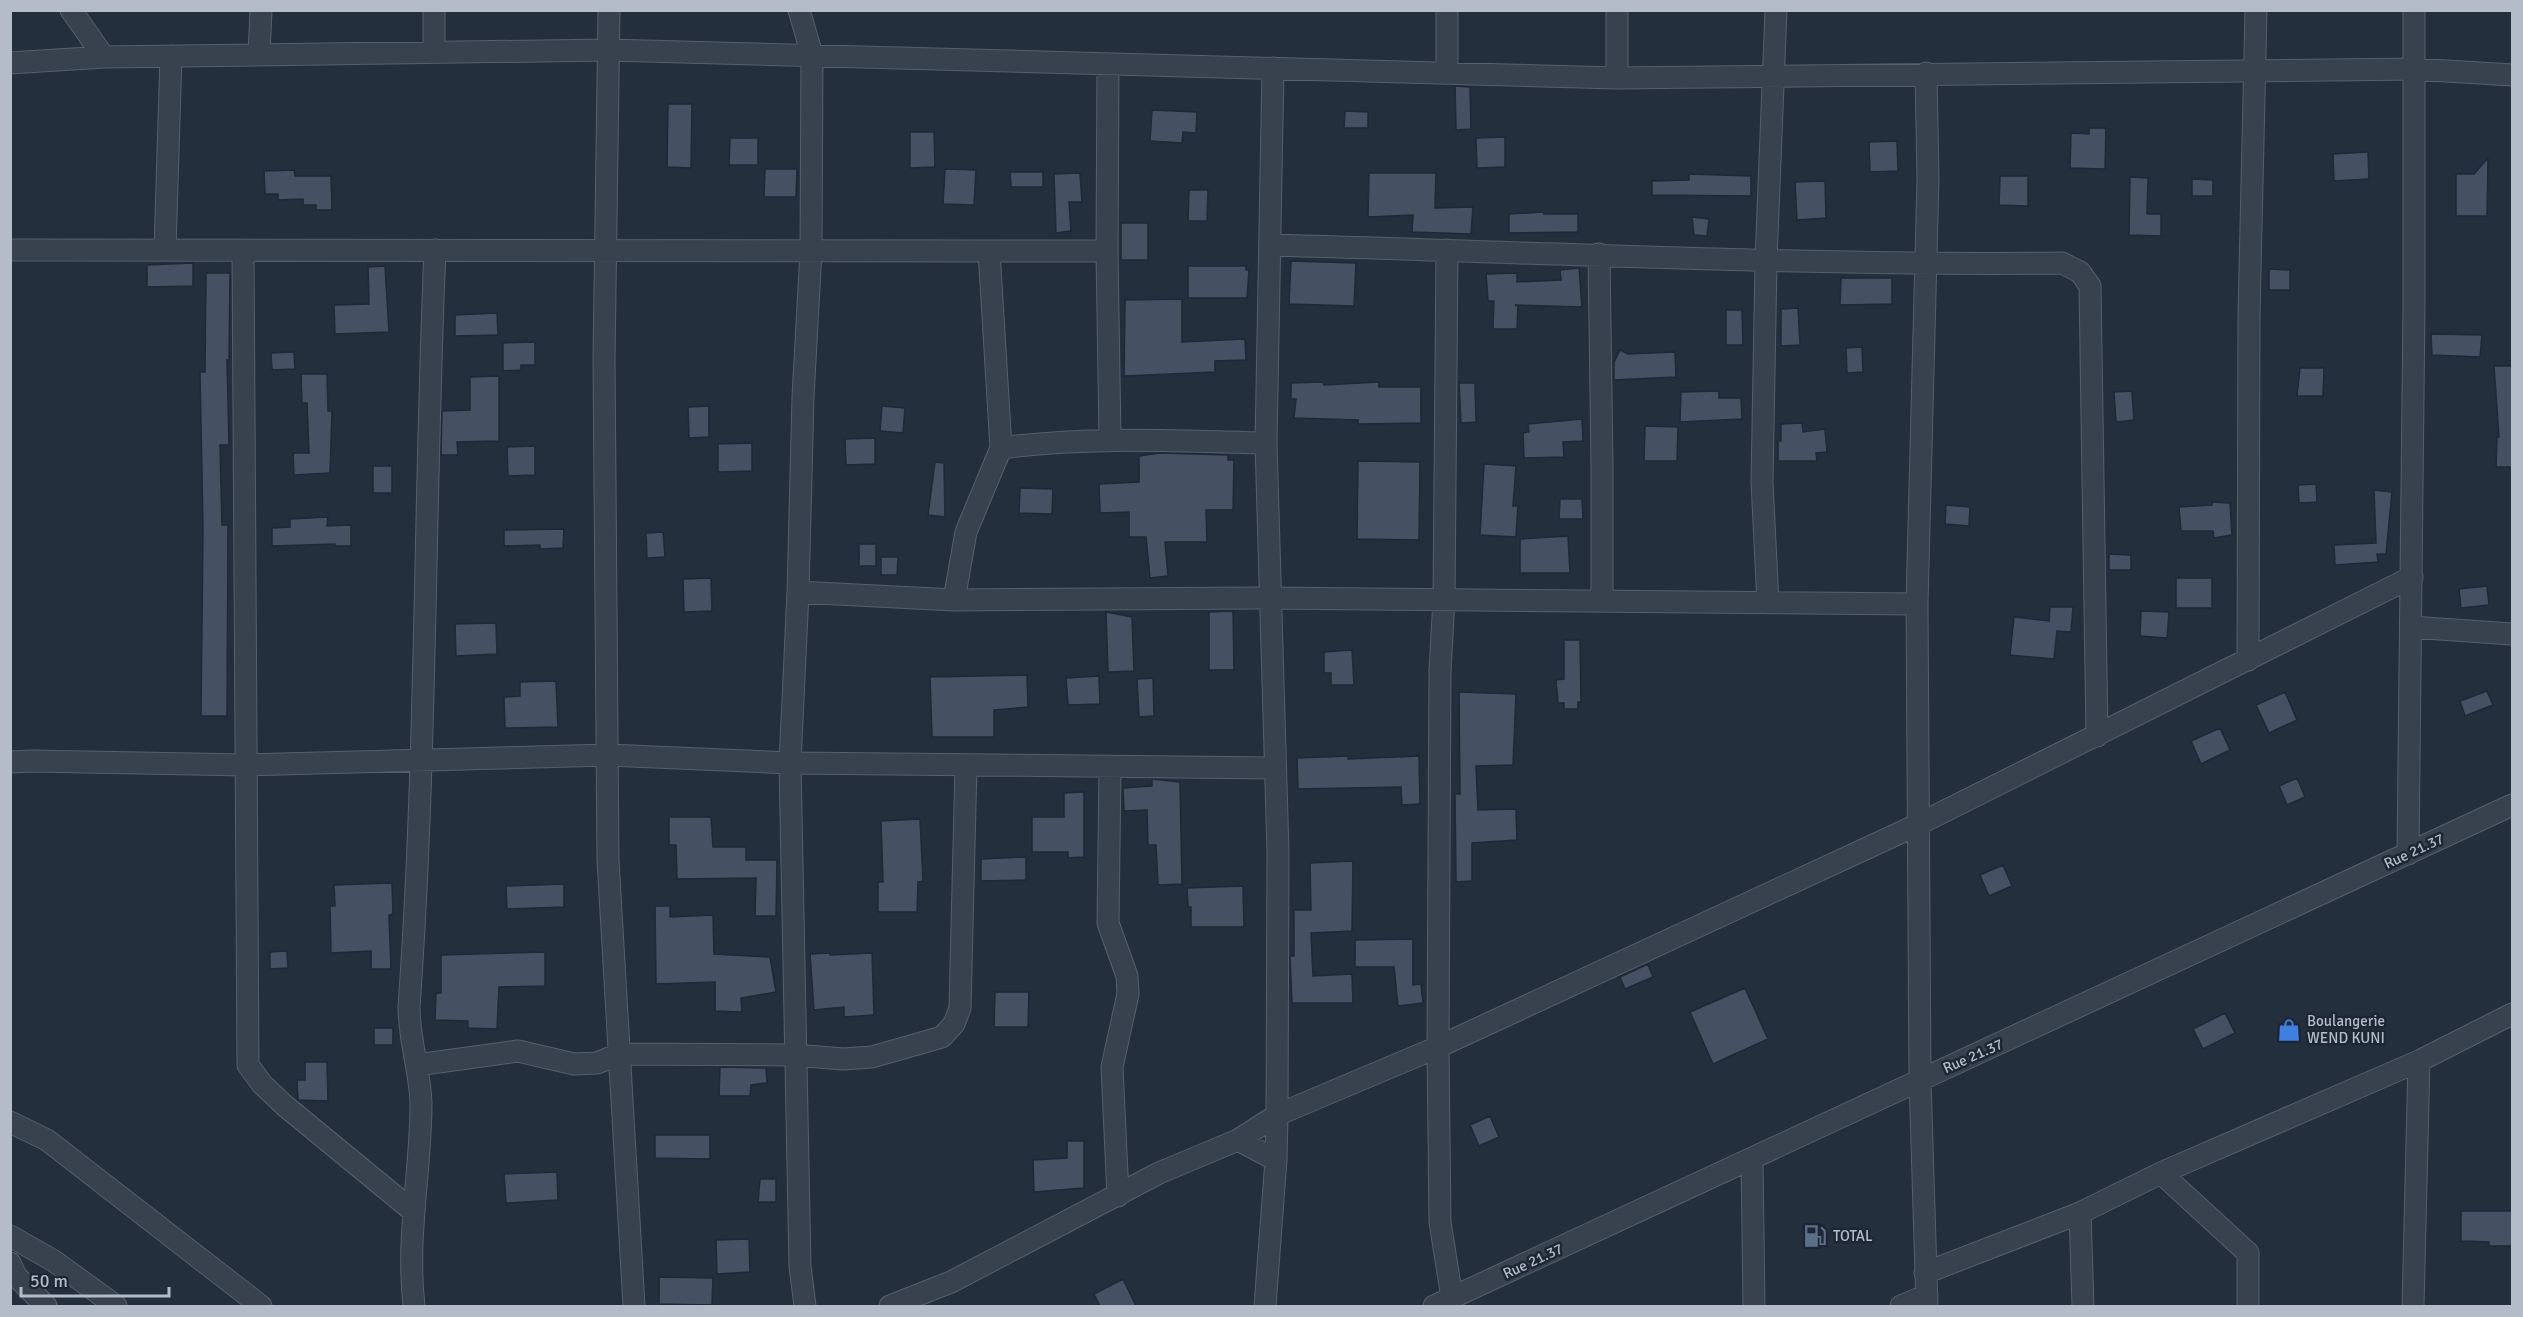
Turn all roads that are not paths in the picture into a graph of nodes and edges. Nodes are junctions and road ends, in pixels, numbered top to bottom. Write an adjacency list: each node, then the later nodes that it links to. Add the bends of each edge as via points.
1 (71, 10): 16 (street)
2 (261, 10): 13 (street)
3 (434, 10): 12 (street)
4 (609, 10): 11 (street)
5 (800, 10): 15 (street)
6 (1448, 10): 21 (street)
7 (1617, 10): 26 (street)
8 (1776, 10): 25 (street)
9 (2256, 10): 23 (street)
10 (2414, 10): 20 (street)
11 (609, 50): 12 (street); 15 (street); 30 (street)
12 (435, 52): 13 (street)
13 (259, 55): 14 (street)
14 (171, 56): 16 (street); 28 (street)
15 (812, 56): 18 (street); 35 (street)
16 (104, 57): 17 (street)
17 (10, 63)
18 (1108, 64): 19 (street); 33 (street)
19 (1273, 68): 21 (street); 27 (street)
20 (2414, 69): 23 (street); 24 (street); 43 (street)
21 (1447, 73): 26 (street)
22 (1926, 73): 23 (street); 25 (street); 39 (street)
23 (2255, 73): 53 (street)
24 (2512, 75)
25 (1774, 77): 26 (street); 38 (street)
26 (1617, 78)
27 (1270, 245): 34 (street); 41 (street)
28 (165, 249): 31 (street); 32 (street)
29 (435, 249): 30 (street); 32 (street); 56 (street)
30 (606, 249): 35 (street); 55 (street)
31 (10, 250)
32 (243, 250): 59 (street)
33 (1107, 250): 36 (street); 40 (street)
34 (1447, 250): 37 (street); 46 (street)
35 (811, 251): 36 (street); 44 (street)
36 (989, 251): 42 (street)
37 (1599, 254): 38 (street); 48 (street)
38 (1766, 261): 39 (street); 49 (street, via 1762,482)
39 (1926, 265): 50 (street); 54 (street, via 2062,263 2080,272 2090,286)
40 (1110, 439): 41 (street); 42 (street)
41 (1266, 443): 45 (street)
42 (1001, 448): 47 (street, via 966,532)
43 (2412, 577): 51 (street); 53 (street)
44 (798, 592): 47 (street); 58 (street)
45 (1271, 598): 46 (street); 47 (street); 62 (street)
46 (1444, 599): 48 (street); 67 (street)
47 (954, 600)
48 (1602, 601): 49 (street)
49 (1768, 603): 50 (street)
50 (1917, 604): 64 (street)
51 (2411, 627): 52 (street); 65 (street)
52 (2512, 634)
53 (2248, 660): 54 (street)
54 (2097, 736): 64 (street)
55 (608, 755): 56 (street); 58 (street); 68 (street, via 608,860)
56 (422, 760): 59 (street); 71 (street, via 409,1007)
57 (10, 762): 59 (street)
58 (790, 763): 60 (street); 69 (street)
59 (246, 765): 80 (street, via 248,1065 277,1098)
60 (966, 765): 61 (street); 69 (street, via 960,1008 954,1024 942,1037 872,1056 843,1059)
61 (1110, 767): 62 (street); 79 (street, via 1108,923 1128,976 1128,994 1112,1067)
62 (1275, 768): 73 (street)
63 (2512, 805): 65 (street, Rue 21.37)
64 (1919, 824): 67 (street); 72 (street)
65 (2408, 854): 72 (street, Rue 21.37)
66 (2512, 1014): 70 (street)
67 (1438, 1047): 73 (street); 86 (street)
68 (619, 1054): 69 (street); 71 (street, via 597,1062 574,1064 518,1051); 91 (street)
69 (795, 1055): 92 (street, via 800,1266)
70 (2420, 1061): 78 (street); 99 (street)
71 (417, 1065): 80 (street, via 421,1102)
72 (1920, 1079): 77 (street, Rue 21.37); 84 (street)
73 (1277, 1115): 75 (street); 76 (street)
74 (12, 1123): 89 (street, via 47,1140)
75 (1238, 1140): 76 (street); 79 (street, via 1159,1173)
76 (1276, 1160): 94 (street)
77 (1752, 1160): 86 (street, Rue 21.37); 95 (street)
78 (2161, 1173): 81 (street); 98 (street, via 2248,1253)
79 (1118, 1196): 93 (street, via 951,1282)
80 (413, 1211): 90 (street)
81 (2080, 1213): 84 (street); 97 (street)
82 (10, 1236): 88 (street, via 54,1261)
83 (10, 1263): 87 (street, via 16,1276)
84 (1925, 1273): 85 (street)
85 (1927, 1301): 96 (street)
86 (1443, 1302)
87 (46, 1306)
88 (116, 1306)
89 (261, 1306)
90 (414, 1306)
91 (634, 1306)
92 (805, 1306)
93 (890, 1306)
94 (1265, 1306)
95 (1754, 1306)
96 (1901, 1306)
97 (2083, 1306)
98 (2248, 1306)
99 (2413, 1306)

